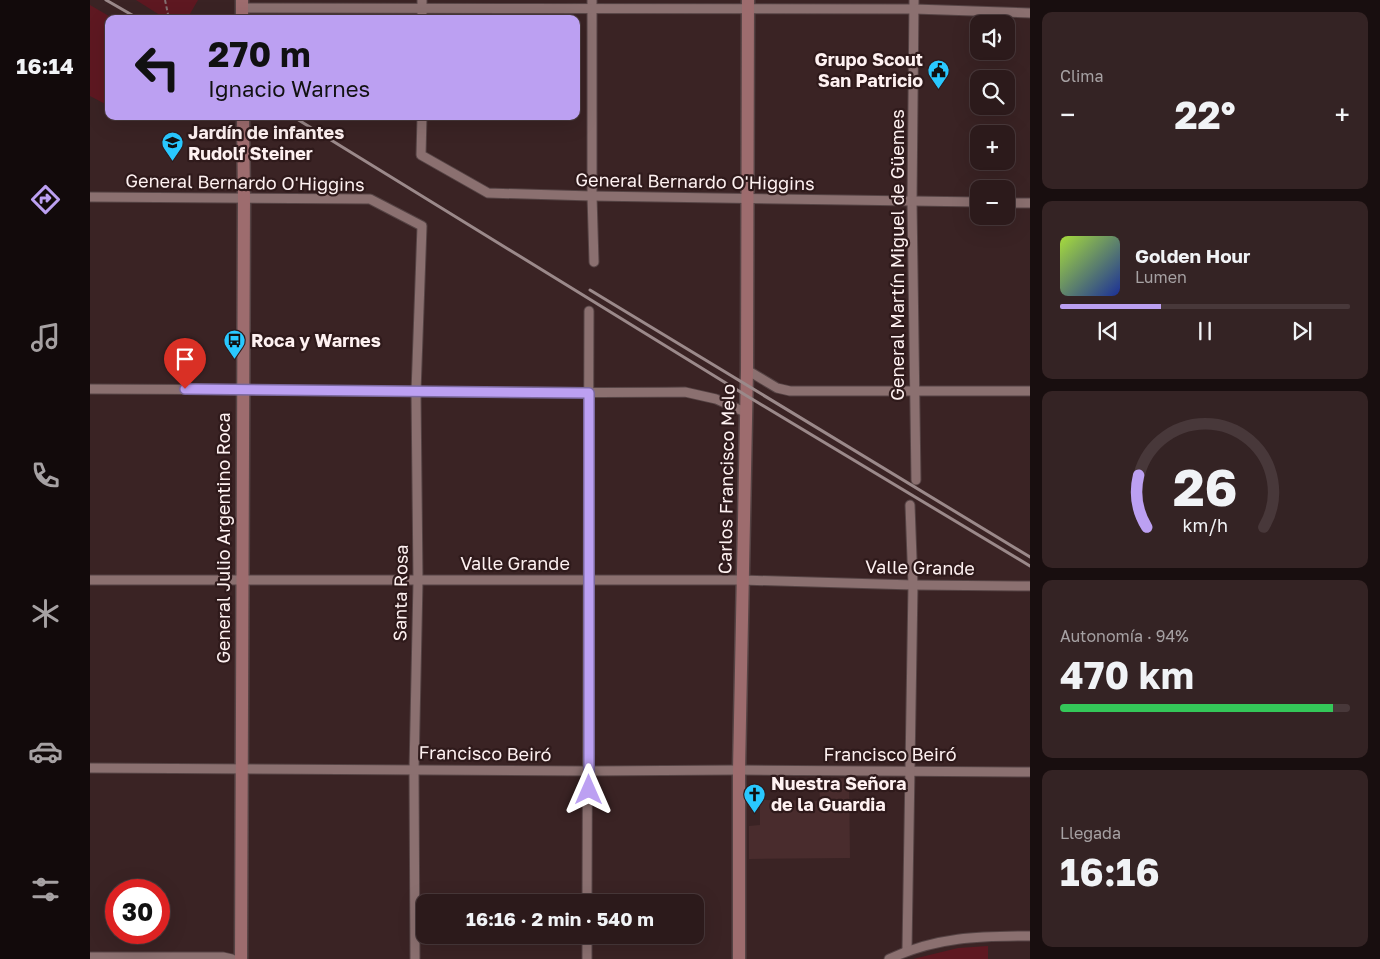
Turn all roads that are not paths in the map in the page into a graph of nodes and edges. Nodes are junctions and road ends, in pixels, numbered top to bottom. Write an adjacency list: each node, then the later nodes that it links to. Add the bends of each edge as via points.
1 (422, 3): 2 (street); 5 (street)
2 (592, 4): 3 (street); 9 (street)
3 (748, 4): 4 (street); 12 (street, Carlos Francisco Melo)
4 (914, 4): 6 (street); 13 (street, General Martín Miguel de Güemes)
5 (242, 9)
6 (1030, 13)
7 (243, 120): 11 (street, General Julio Argentino Roca)
8 (422, 120): 9 (street, General Bernardo O'Higgins, via 421,155 488,193)
9 (592, 196): 12 (street, General Bernardo O'Higgins); 18 (street)
10 (90, 197): 11 (street, General Bernardo O'Higgins)
11 (244, 199): 17 (street, General Bernardo O'Higgins, via 370,199); 22 (street, General Julio Argentino Roca)
12 (747, 199): 13 (street, General Bernardo O'Higgins); 20 (street, Carlos Francisco Melo)
13 (912, 201): 14 (street, General Bernardo O'Higgins); 23 (street, General Martín Miguel de Güemes)
14 (970, 202)
15 (1015, 203): 16 (street)
16 (1030, 203)
17 (422, 226): 25 (street, Santa Rosa)
18 (594, 262)
19 (589, 311): 26 (street)
20 (747, 370): 23 (street, via 778,388 790,391); 27 (street, Carlos Francisco Melo)
21 (90, 389): 22 (street)
22 (243, 389): 25 (street); 30 (street, General Julio Argentino Roca)
23 (915, 390): 24 (street); 28 (street, General Martín Miguel de Güemes)
24 (1030, 391)
25 (416, 392): 26 (street); 33 (street, Santa Rosa)
26 (589, 393): 27 (street, via 685,392 716,399); 34 (street)
27 (746, 413): 32 (street, Carlos Francisco Melo)
28 (916, 480)
29 (910, 505): 35 (street)
30 (242, 578): 31 (street, Valle Grande); 33 (street, Valle Grande); 38 (street, General Julio Argentino Roca)
31 (90, 580)
32 (742, 580): 34 (street, Valle Grande); 35 (street, Valle Grande); 40 (street, Carlos Francisco Melo)
33 (418, 581): 34 (street, Valle Grande); 39 (street, Santa Rosa)
34 (589, 581): 41 (street)
35 (912, 585): 36 (street, Valle Grande); 42 (street)
36 (1030, 586)
37 (90, 768): 38 (street, Francisco Beiró)
38 (241, 768): 39 (street, Francisco Beiró); 50 (street, General Julio Argentino Roca)
39 (414, 770): 41 (street, Francisco Beiró); 51 (street, Santa Rosa)
40 (739, 770): 41 (street, Francisco Beiró); 42 (street, Francisco Beiró); 53 (street, Carlos Francisco Melo)
41 (589, 771): 44 (street)
42 (911, 772): 43 (street, Francisco Beiró); 47 (street)
43 (1030, 772)
44 (587, 894)
45 (1030, 936): 47 (street, via 958,938)
46 (587, 944): 52 (street)
47 (908, 950): 54 (street)
48 (90, 957): 49 (street)
49 (232, 959)
50 (241, 959)
51 (415, 959)
52 (587, 959)
53 (739, 959)
54 (889, 959)

